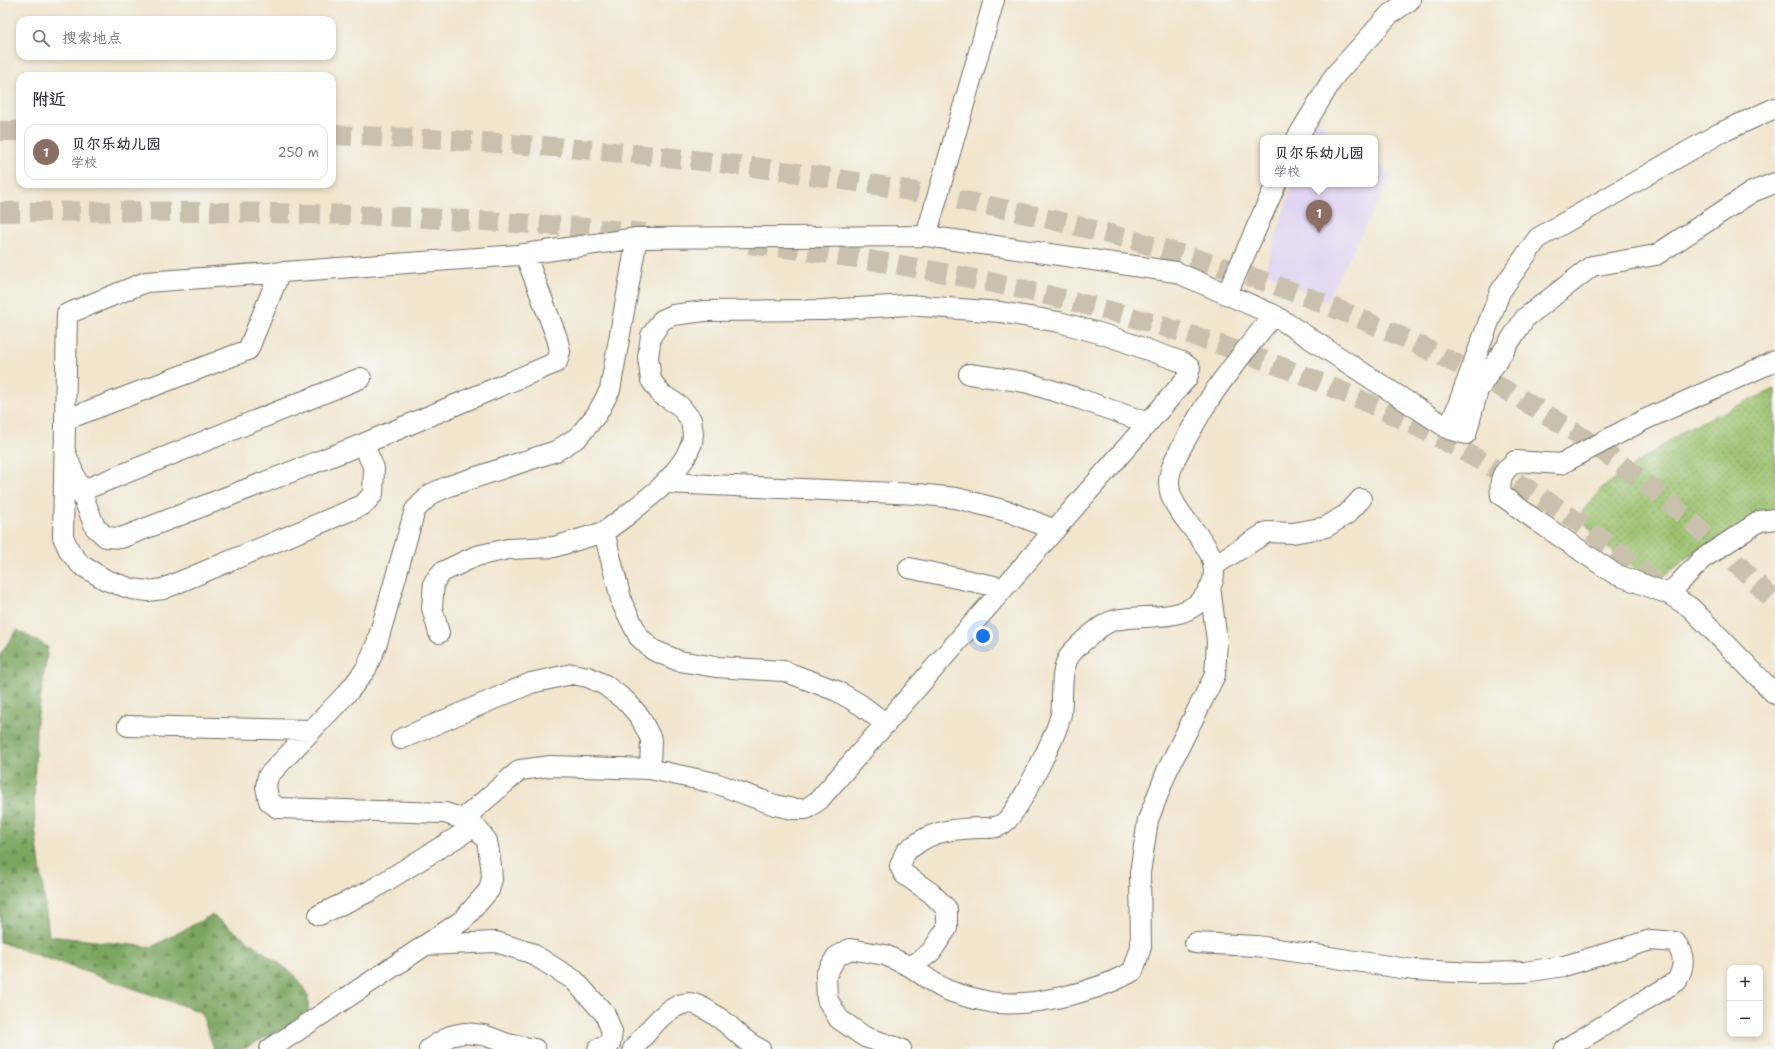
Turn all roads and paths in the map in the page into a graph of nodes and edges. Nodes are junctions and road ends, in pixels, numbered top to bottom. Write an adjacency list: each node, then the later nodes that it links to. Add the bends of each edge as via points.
1 (994, 0): 7 (street)
2 (1410, 0): 4 (street, via 1390,14 1335,75)
3 (1775, 108): 18 (street, via 1720,132 1538,238 1500,292)
4 (1299, 135)
5 (1775, 183): 18 (street, via 1752,192 1656,256 1592,266 1525,318 1478,390 1466,434)
6 (1275, 187): 11 (street)
7 (926, 236): 8 (street); 11 (street, via 1176,272)
8 (637, 238): 9 (street); 36 (street, via 610,390 597,414 578,437 556,451 449,486 431,494 415,510 377,644 366,669 350,690)
9 (525, 254): 10 (street); 19 (street, via 557,338 560,352 557,362)
10 (280, 272): 16 (street, via 248,350); 16 (street, via 146,282 67,314)
11 (1227, 294): 12 (street)
12 (1273, 315): 18 (street); 27 (street, via 1209,399 1175,458 1169,481 1175,505 1209,551)
13 (1775, 361): 31 (street, via 1644,420 1561,464 1515,461 1505,470 1500,480 1501,495 1563,539 1615,574)
14 (970, 374): 17 (street, via 1025,382)
15 (361, 378): 22 (street)
16 (65, 420): 20 (street)
17 (1148, 424): 21 (street, via 1187,378 1190,368 1182,362 1106,335 1059,322 1000,312 908,304 823,310 705,311 673,315 662,320 651,336 648,357 651,380 660,394 680,406 691,420 693,434 685,458); 25 (street)
18 (1448, 429)
19 (363, 444): 20 (street, via 374,468 373,494 362,505 163,589 148,591 132,589 106,580 81,565 70,552 63,537); 22 (street, via 121,538 106,537 95,527)
20 (64, 449): 22 (street)
21 (665, 483): 25 (street, via 956,498 1010,512); 26 (street)
22 (81, 491)
23 (1361, 499): 27 (street, via 1347,514 1326,527 1293,533 1267,532)
24 (1770, 518): 31 (street, via 1702,559)
25 (1055, 530): 30 (street)
26 (604, 532): 32 (street, via 554,548 508,549 476,556 442,572 434,582 432,608); 34 (street, via 622,603 639,637 653,650 679,661 716,667 784,671 837,691)
27 (1213, 566): 29 (street)
28 (909, 568): 30 (street)
29 (1210, 587): 43 (street, via 1199,603 1185,611 1168,616 1109,622 1073,651 1065,665 1060,715 1054,732 1018,806 1005,822 997,827 950,829 923,838 906,852 900,866 904,874 931,893 947,909 948,922 947,928 931,952); 43 (street, via 1217,641 1215,675 1166,771 1148,820 1140,873 1141,947 1132,971 1116,981 1075,993 1032,1002 996,1003 947,990)
30 (1004, 588): 34 (street)
31 (1669, 594): 33 (street, via 1691,608)
32 (439, 633)
33 (1775, 694)
34 (886, 724): 38 (street, via 819,800 806,809 775,805 715,783)
35 (128, 726): 36 (street)
36 (311, 730): 39 (street, via 268,776 266,787 269,801 278,808 445,814)
37 (401, 739): 38 (street, via 532,683 572,674 588,677 605,685 627,702 640,717 651,739)
38 (650, 769): 39 (street, via 552,766 520,770)
39 (469, 823): 40 (street, via 370,891); 42 (street, via 487,842 492,879 489,890 463,920)
40 (319, 915)
41 (1195, 943): 51 (street, via 1257,946 1414,970 1497,973 1564,966 1651,940 1675,942 1682,950 1683,968 1677,981)
42 (425, 945): 44 (street); 47 (street, via 496,942 531,953 574,980 605,1014 612,1032 610,1044)
43 (911, 967): 50 (street, via 884,955 850,949 836,958 826,975 827,999 839,1019 865,1037)
44 (270, 1049)
45 (429, 1049): 46 (street, via 450,1036 464,1033 484,1035 508,1044)
46 (535, 1049)
47 (598, 1049)
48 (633, 1049): 49 (street, via 664,1013 690,1003 716,1014 752,1046)
49 (760, 1049)
50 (900, 1049)
51 (1565, 1049)

